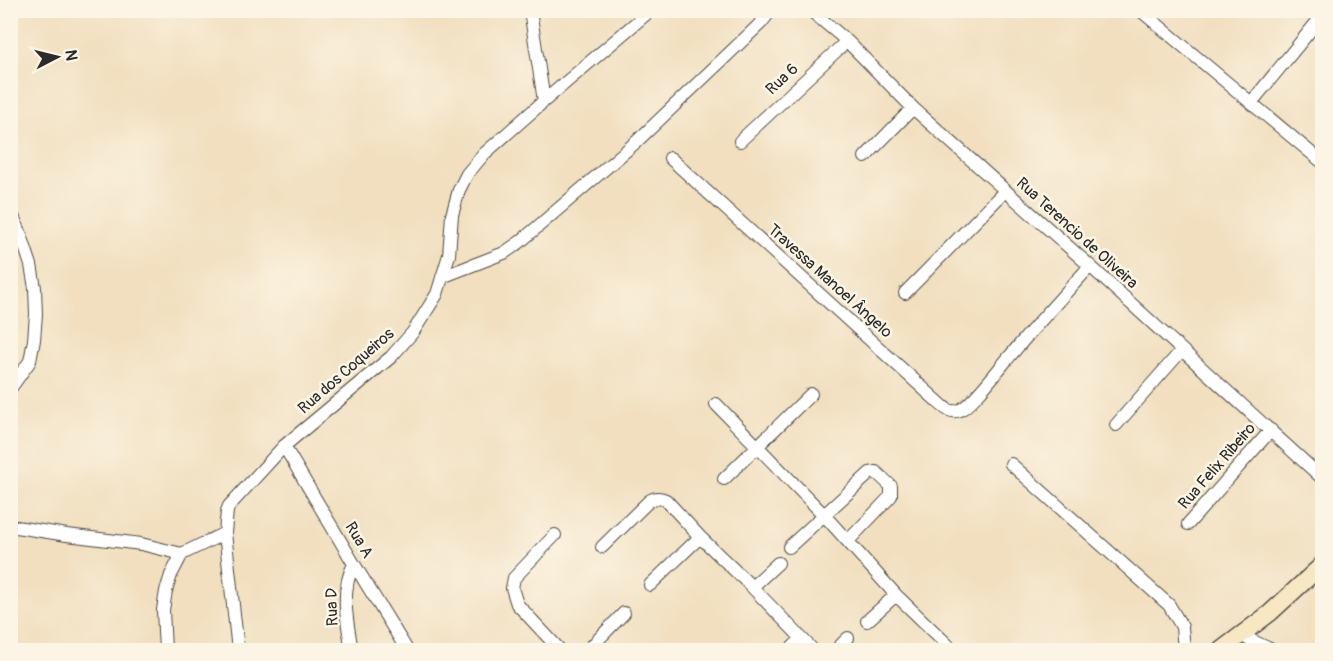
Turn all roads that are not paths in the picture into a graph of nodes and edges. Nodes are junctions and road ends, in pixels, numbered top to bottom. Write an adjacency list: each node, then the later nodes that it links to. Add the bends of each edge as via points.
1 (530, 10): 8 (street)
2 (651, 10): 8 (street, Rua dos Coqueiros)
3 (771, 10): 18 (street, via 635,142 520,242 484,262)
4 (810, 10): 7 (street, Rua Terencio de Oliveira)
5 (1140, 10): 9 (street)
6 (1323, 16): 9 (street)
7 (846, 41): 10 (street, Rua Terencio de Oliveira); 11 (street, Rua 6)
8 (544, 101): 18 (street, Rua dos Coqueiros, via 467,174 452,215 449,255)
9 (1251, 103): 14 (street)
10 (913, 108): 12 (street); 15 (street, Rua Terencio de Oliveira)
11 (740, 141)
12 (865, 157)
13 (670, 158): 17 (street, Travessa Manoel Ângelo, via 948,410 963,409 972,400)
14 (1323, 162)
15 (1005, 191): 17 (street, Rua Terencio de Oliveira); 19 (street)
16 (10, 210): 21 (street, via 32,265 35,288 33,352)
17 (1090, 266): 20 (street, Rua Terencio de Oliveira)
18 (442, 277): 26 (street, Rua dos Coqueiros, via 428,311 391,357)
19 (905, 293)
20 (1182, 350): 24 (street); 25 (street, Rua Terencio de Oliveira)
21 (13, 382)
22 (811, 394): 27 (street)
23 (716, 404): 27 (street)
24 (1116, 425)
25 (1271, 430): 29 (street, Rua Terencio de Oliveira); 32 (street, Rua Felix Ribeiro)
26 (284, 446): 34 (street, Rua dos Coqueiros, via 229,506); 42 (street, Rua A)
27 (757, 446): 30 (street); 31 (street)
28 (1011, 464): 62 (street, via 1169,605 1182,627)
29 (1323, 478)
30 (724, 479)
31 (824, 515): 37 (street); 37 (street, via 874,471 891,486 891,496); 39 (street)
32 (1188, 525)
33 (10, 526): 40 (street, via 141,544)
34 (225, 532): 40 (street); 53 (street, Rua dos Coqueiros)
35 (555, 535): 56 (street, via 514,578 512,588 517,604)
36 (700, 537): 38 (street, via 666,500 655,498); 44 (street); 45 (street)
37 (848, 541): 46 (street)
38 (603, 547)
39 (789, 547)
40 (182, 554): 52 (street, via 166,591)
41 (778, 563): 45 (street)
42 (354, 564): 54 (street, Rua D, via 346,600); 55 (street, Rua A)
43 (1323, 565): 49 (street)
44 (650, 585)
45 (752, 587): 51 (street)
46 (896, 594): 48 (street); 61 (street)
47 (624, 614): 57 (street)
48 (867, 621)
49 (1242, 636): 63 (street); 64 (street)
50 (848, 638): 60 (street)
51 (801, 639): 58 (street); 59 (street)
52 (165, 651)
53 (238, 651)
54 (352, 651)
55 (407, 651)
56 (560, 651)
57 (588, 651)
58 (790, 651)
59 (813, 651)
60 (836, 651)
61 (953, 651)
62 (1184, 651)
63 (1221, 651)
64 (1272, 651)

